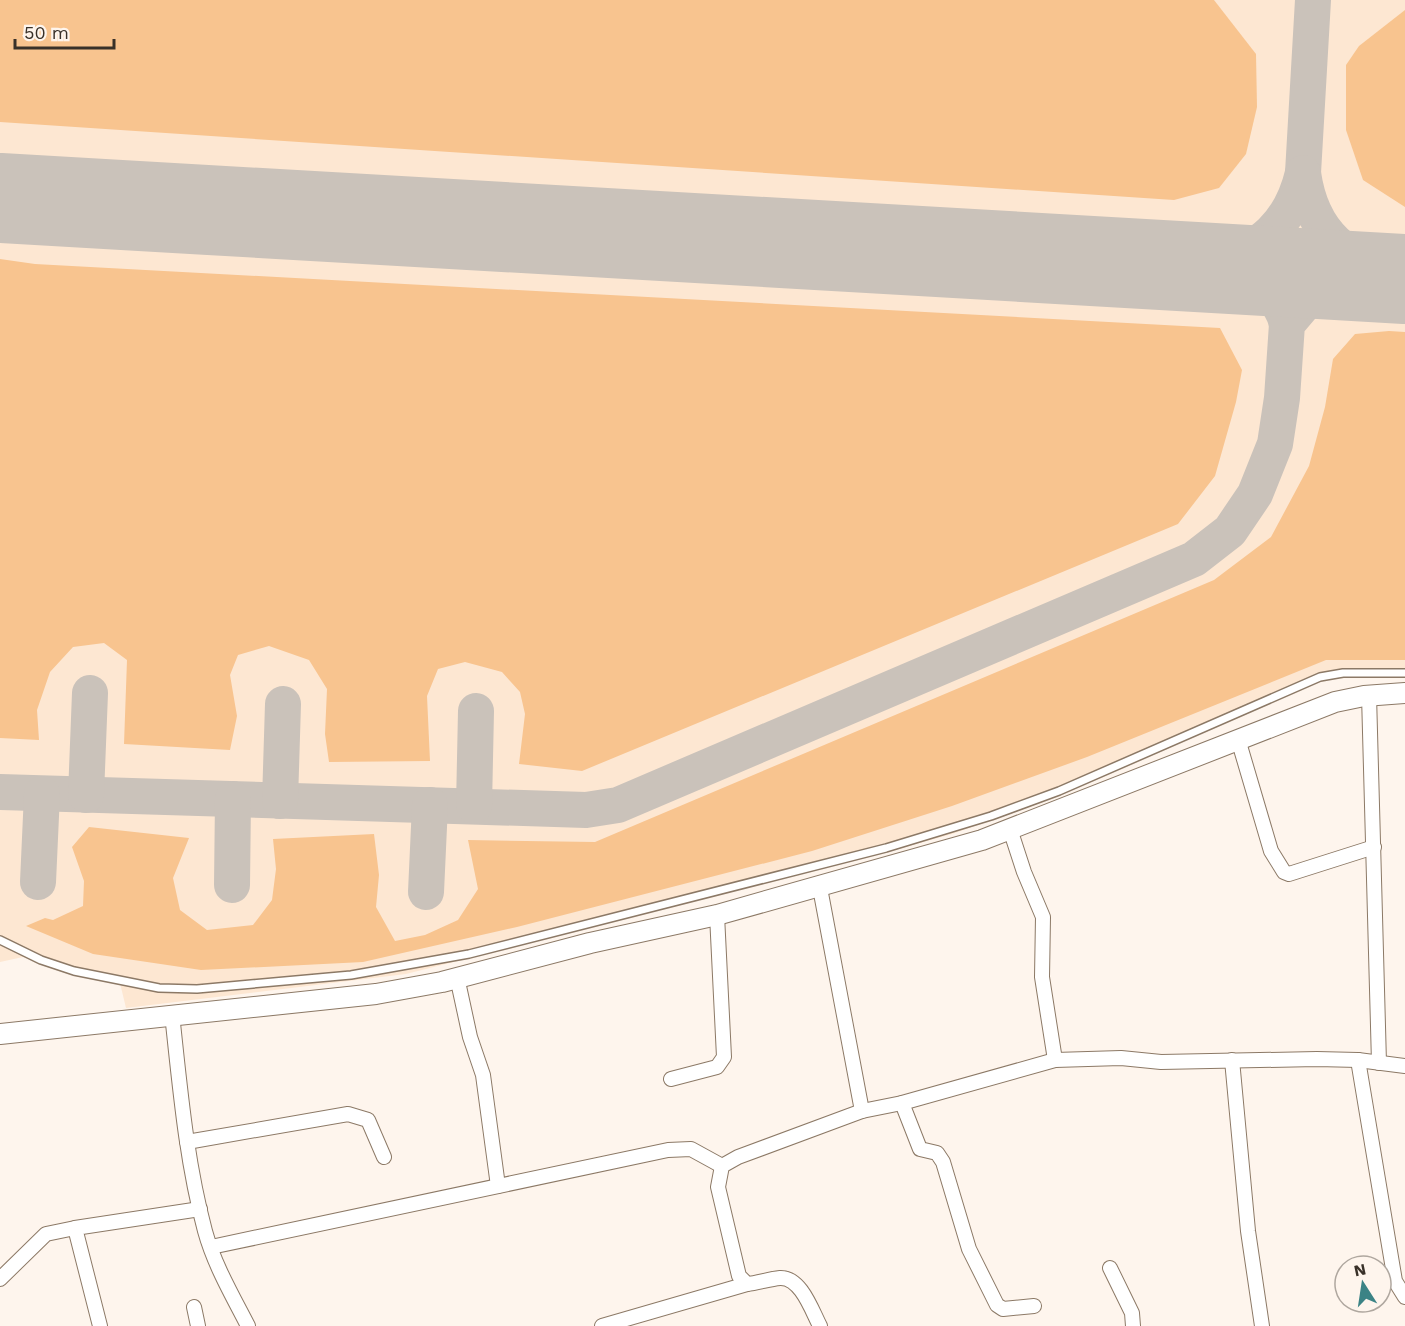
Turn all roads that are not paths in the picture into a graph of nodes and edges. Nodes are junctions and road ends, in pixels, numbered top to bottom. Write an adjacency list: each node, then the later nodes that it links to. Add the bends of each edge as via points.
1 (1405, 674): 9 (lane, via 1343,673 1320,677 1059,791 974,822 886,848 430,962 351,975 178,989 74,971)
2 (1405, 693): 3 (main road)
3 (1369, 695): 4 (main road, via 1335,702); 6 (street)
4 (1238, 739): 5 (main road); 6 (street, via 1271,851 1284,872 1289,874)
5 (1011, 829): 7 (main road); 13 (street, via 1044,917 1042,977)
6 (1374, 847): 16 (street)
7 (820, 888): 8 (main road); 20 (street)
8 (717, 915): 10 (main road); 18 (street, via 724,1057 717,1067)
9 (0, 940)
10 (457, 977): 11 (main road, via 376,994); 24 (street, via 483,1075)
11 (172, 1014): 12 (main road); 21 (street)
12 (0, 1034)
13 (1055, 1060): 14 (street); 19 (street)
14 (1232, 1060): 15 (street); 40 (street, via 1248,1230)
15 (1358, 1060): 16 (street); 31 (street, via 1395,1281)
16 (1379, 1063): 17 (street)
17 (1405, 1066)
18 (672, 1079)
19 (902, 1103): 20 (street); 32 (street, via 920,1149 938,1153 943,1162 969,1249 997,1305 1003,1309)
20 (862, 1111): 23 (street)
21 (187, 1142): 22 (street, via 348,1114 368,1120); 25 (street)
22 (384, 1157)
23 (722, 1166): 24 (street, via 691,1149 668,1150); 30 (street, via 718,1187 732,1255 739,1276)
24 (498, 1186): 27 (street)
25 (200, 1209): 26 (street); 27 (street)
26 (75, 1228): 29 (street, via 46,1234); 34 (street)
27 (211, 1247): 36 (street)
28 (1110, 1268): 39 (street, via 1132,1313)
29 (0, 1279)
30 (747, 1284): 37 (street); 38 (street, via 792,1280)
31 (1405, 1297)
32 (1034, 1306)
33 (194, 1307): 35 (street)
34 (100, 1326)
35 (198, 1326)
36 (248, 1326)
37 (602, 1326)
38 (820, 1326)
39 (1133, 1326)
40 (1262, 1326)

